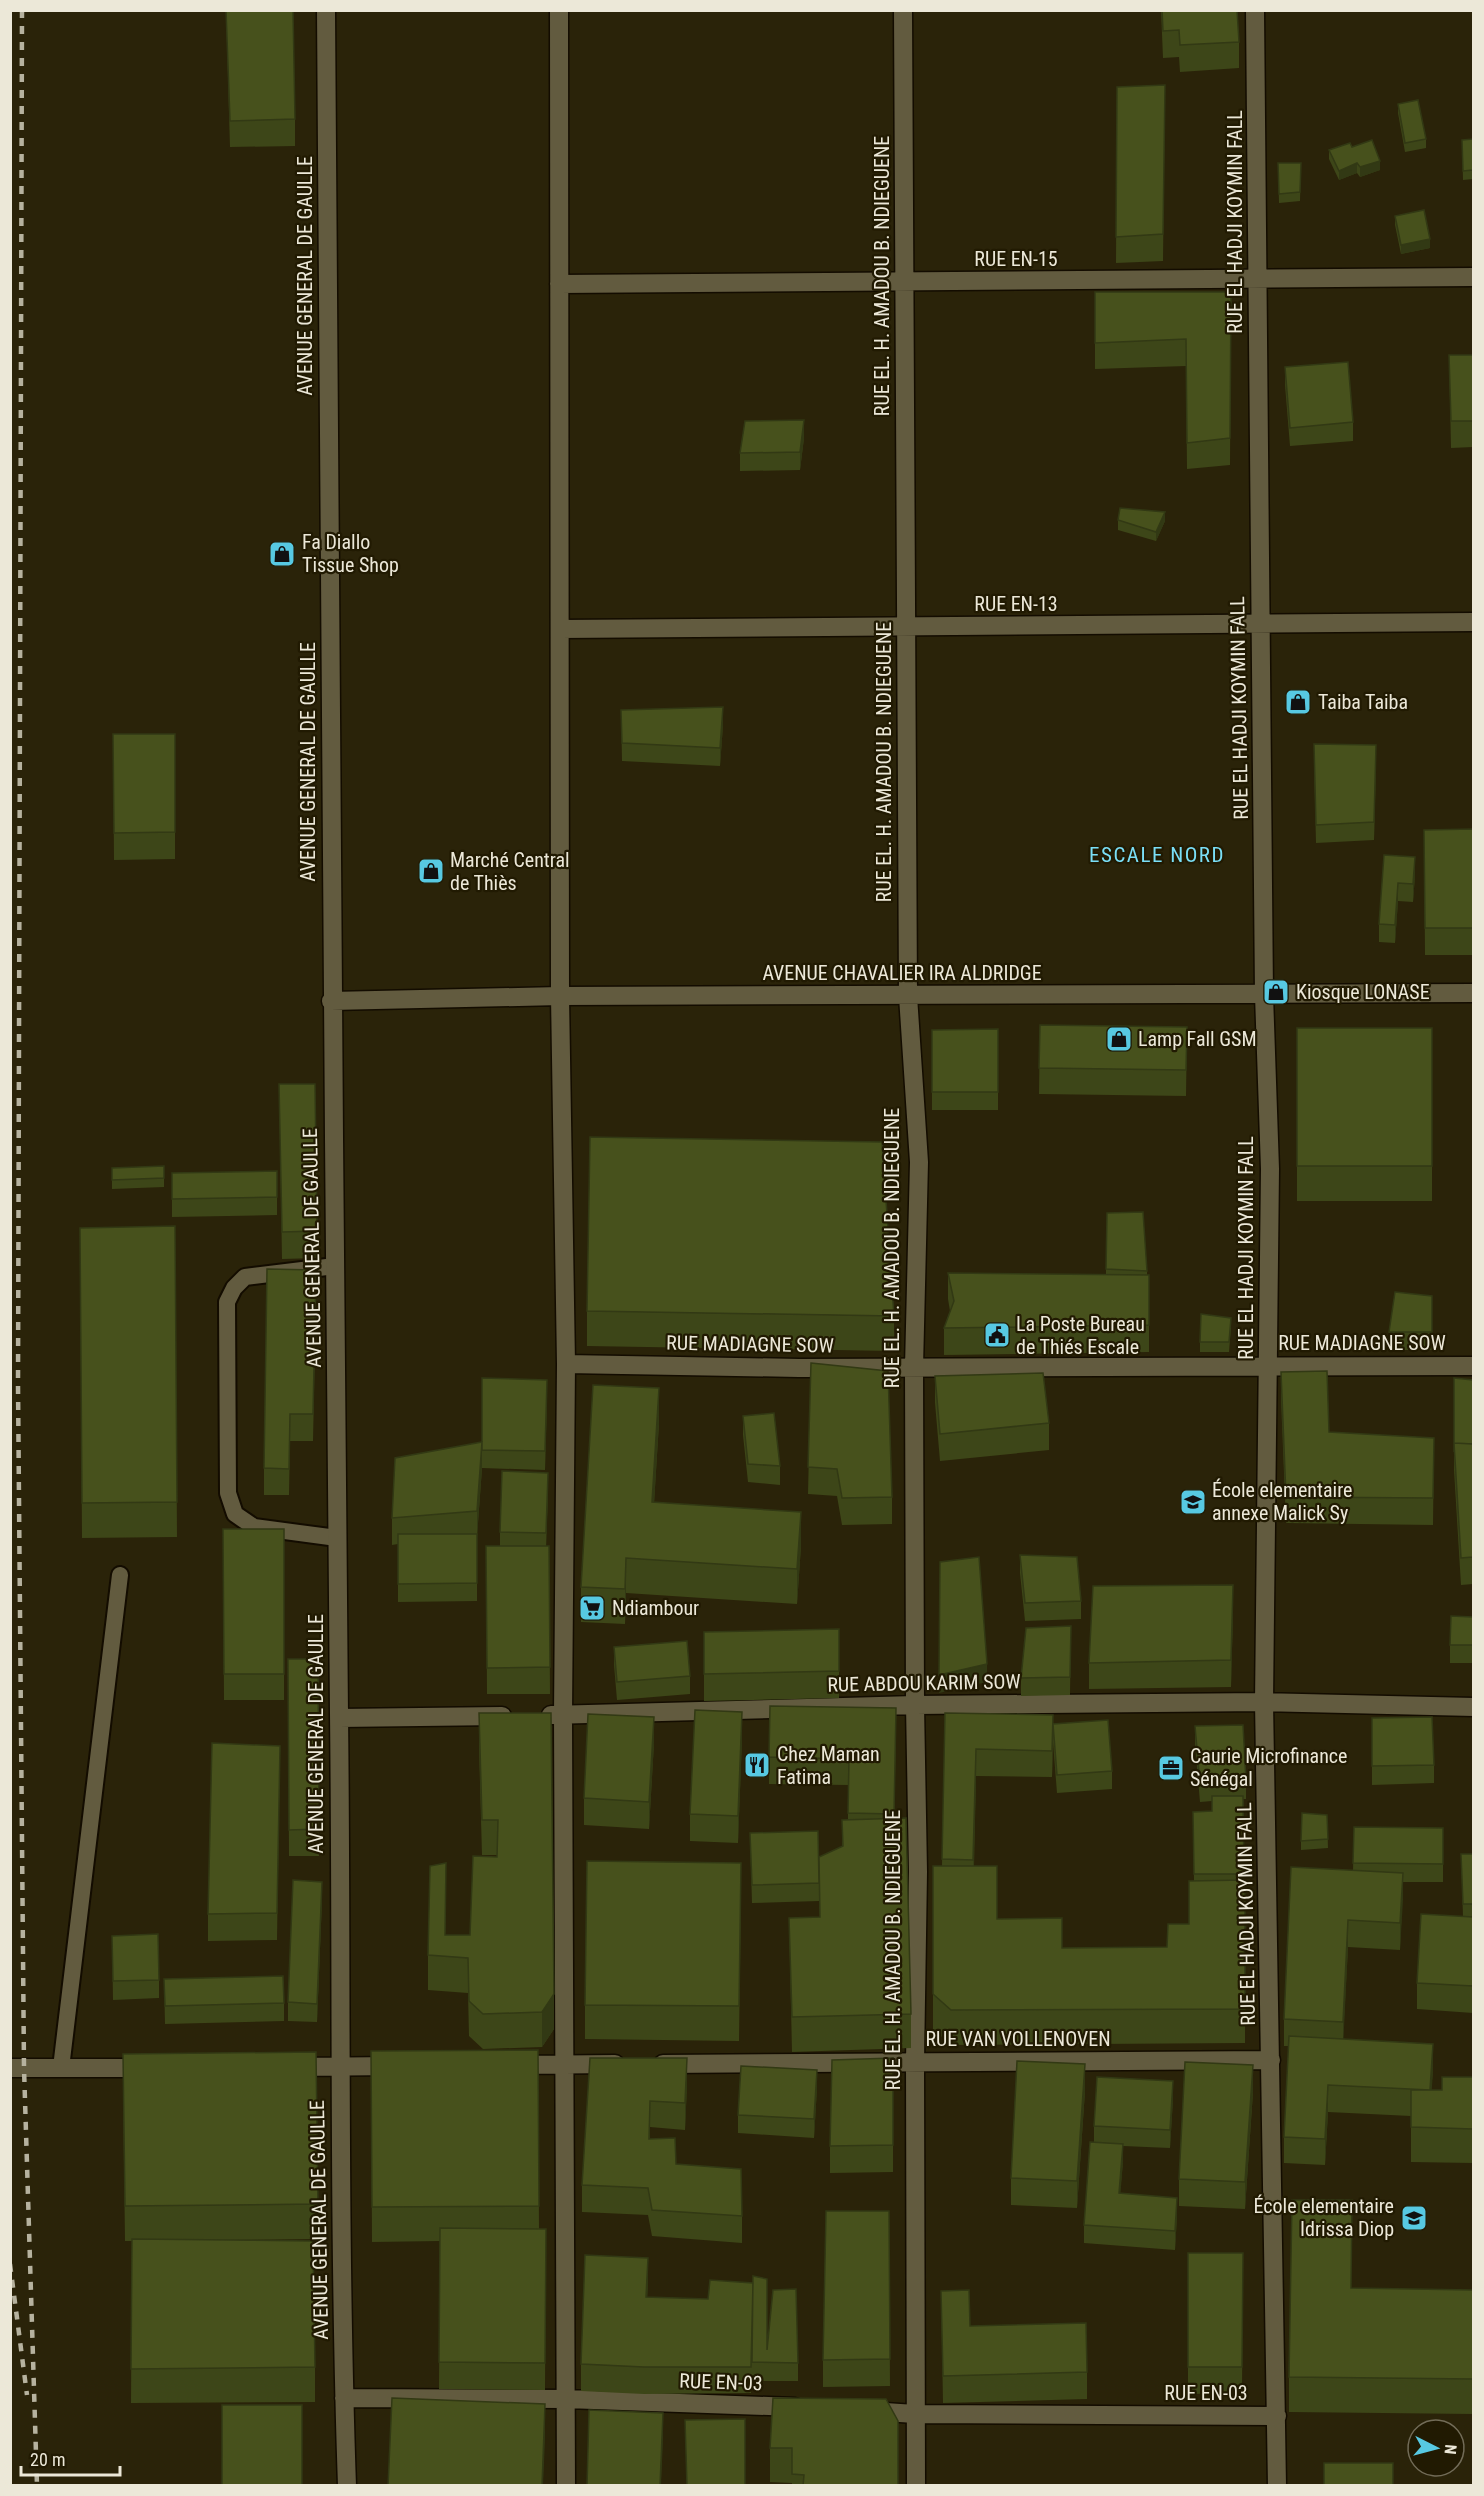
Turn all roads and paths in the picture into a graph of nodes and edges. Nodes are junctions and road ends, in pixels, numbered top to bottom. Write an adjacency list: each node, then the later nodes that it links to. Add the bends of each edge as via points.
1 (326, 10): 17 (street, AVENUE GENERAL DE GAULLE)
2 (559, 10): 8 (street)
3 (903, 10): 7 (street, RUE EL. H. AMADOU B. NDIEGUENE)
4 (1256, 10): 6 (street, RUE EL HADJI KOYMIN FALL)
5 (1473, 277): 6 (street, RUE EN-15)
6 (1258, 280): 7 (street, RUE EN-15); 10 (street, RUE EL HADJI KOYMIN FALL)
7 (904, 282): 8 (street, RUE EN-15); 11 (street, RUE EL. H. AMADOU B. NDIEGUENE)
8 (559, 284): 12 (street)
9 (1473, 622): 10 (street, RUE EN-13)
10 (1260, 624): 11 (street, RUE EN-13); 14 (street, RUE EL HADJI KOYMIN FALL)
11 (906, 627): 12 (street, RUE EN-13); 16 (street, RUE EL. H. AMADOU B. NDIEGUENE)
12 (560, 629): 15 (street)
13 (1473, 993): 14 (street, AVENUE CHAVALIER IRA ALDRIDGE)
14 (1264, 995): 16 (street, AVENUE CHAVALIER IRA ALDRIDGE); 20 (street, RUE EL HADJI KOYMIN FALL, via 1270,1169)
15 (560, 996): 16 (street, AVENUE CHAVALIER IRA ALDRIDGE); 17 (street, AVENUE CHAVALIER IRA ALDRIDGE); 19 (street)
16 (908, 996): 22 (street, RUE EL. H. AMADOU B. NDIEGUENE, via 919,1162)
17 (331, 1001): 18 (street, AVENUE GENERAL DE GAULLE)
18 (335, 1266): 23 (street, AVENUE GENERAL DE GAULLE); 23 (lane, via 245,1277 227,1302 228,1493 236,1514 254,1527)
19 (566, 1364): 22 (street, RUE MADIAGNE SOW); 28 (street)
20 (1269, 1365): 21 (street, RUE MADIAGNE SOW); 22 (street, RUE MADIAGNE SOW); 25 (street, RUE EL HADJI KOYMIN FALL)
21 (1473, 1366)
22 (914, 1367): 26 (street, RUE EL. H. AMADOU B. NDIEGUENE)
23 (337, 1538): 29 (street, AVENUE GENERAL DE GAULLE)
24 (120, 1575): 39 (lane)
25 (1264, 1702): 26 (street, RUE ABDOU KARIM SOW); 27 (street, RUE ABDOU KARIM SOW); 30 (street, RUE EL HADJI KOYMIN FALL)
26 (915, 1705): 28 (street, RUE ABDOU KARIM SOW); 31 (street, RUE EL. H. AMADOU B. NDIEGUENE)
27 (1473, 1707)
28 (563, 1715): 29 (street, RUE ABDOU KARIM SOW); 32 (street)
29 (339, 1718): 34 (street, AVENUE GENERAL DE GAULLE)
30 (1271, 2060): 31 (street, RUE VAN VOLLENOVEN); 45 (street, RUE EL HADJI KOYMIN FALL)
31 (915, 2062): 32 (street, RUE VAN VOLLENOVEN); 44 (street, RUE EL. H. AMADOU B. NDIEGUENE)
32 (566, 2064): 33 (street, RUE VAN VOLLENOVEN); 41 (street)
33 (494, 2065)
34 (340, 2066): 35 (street); 37 (street); 40 (street, AVENUE GENERAL DE GAULLE)
35 (411, 2066)
36 (168, 2067): 39 (street)
37 (271, 2067)
38 (10, 2068): 39 (street)
39 (61, 2068)
40 (344, 2398): 41 (street, RUE EN-03); 46 (street, AVENUE GENERAL DE GAULLE)
41 (566, 2399): 42 (street, RUE EN-03); 47 (street)
42 (813, 2408)
43 (847, 2410): 44 (street, RUE EN-03)
44 (915, 2414): 45 (street, RUE EN-03); 48 (street, RUE EL. H. AMADOU B. NDIEGUENE)
45 (1277, 2416): 49 (street, RUE EL HADJI KOYMIN FALL)
46 (347, 2486)
47 (566, 2486)
48 (916, 2486)
49 (1277, 2486)

